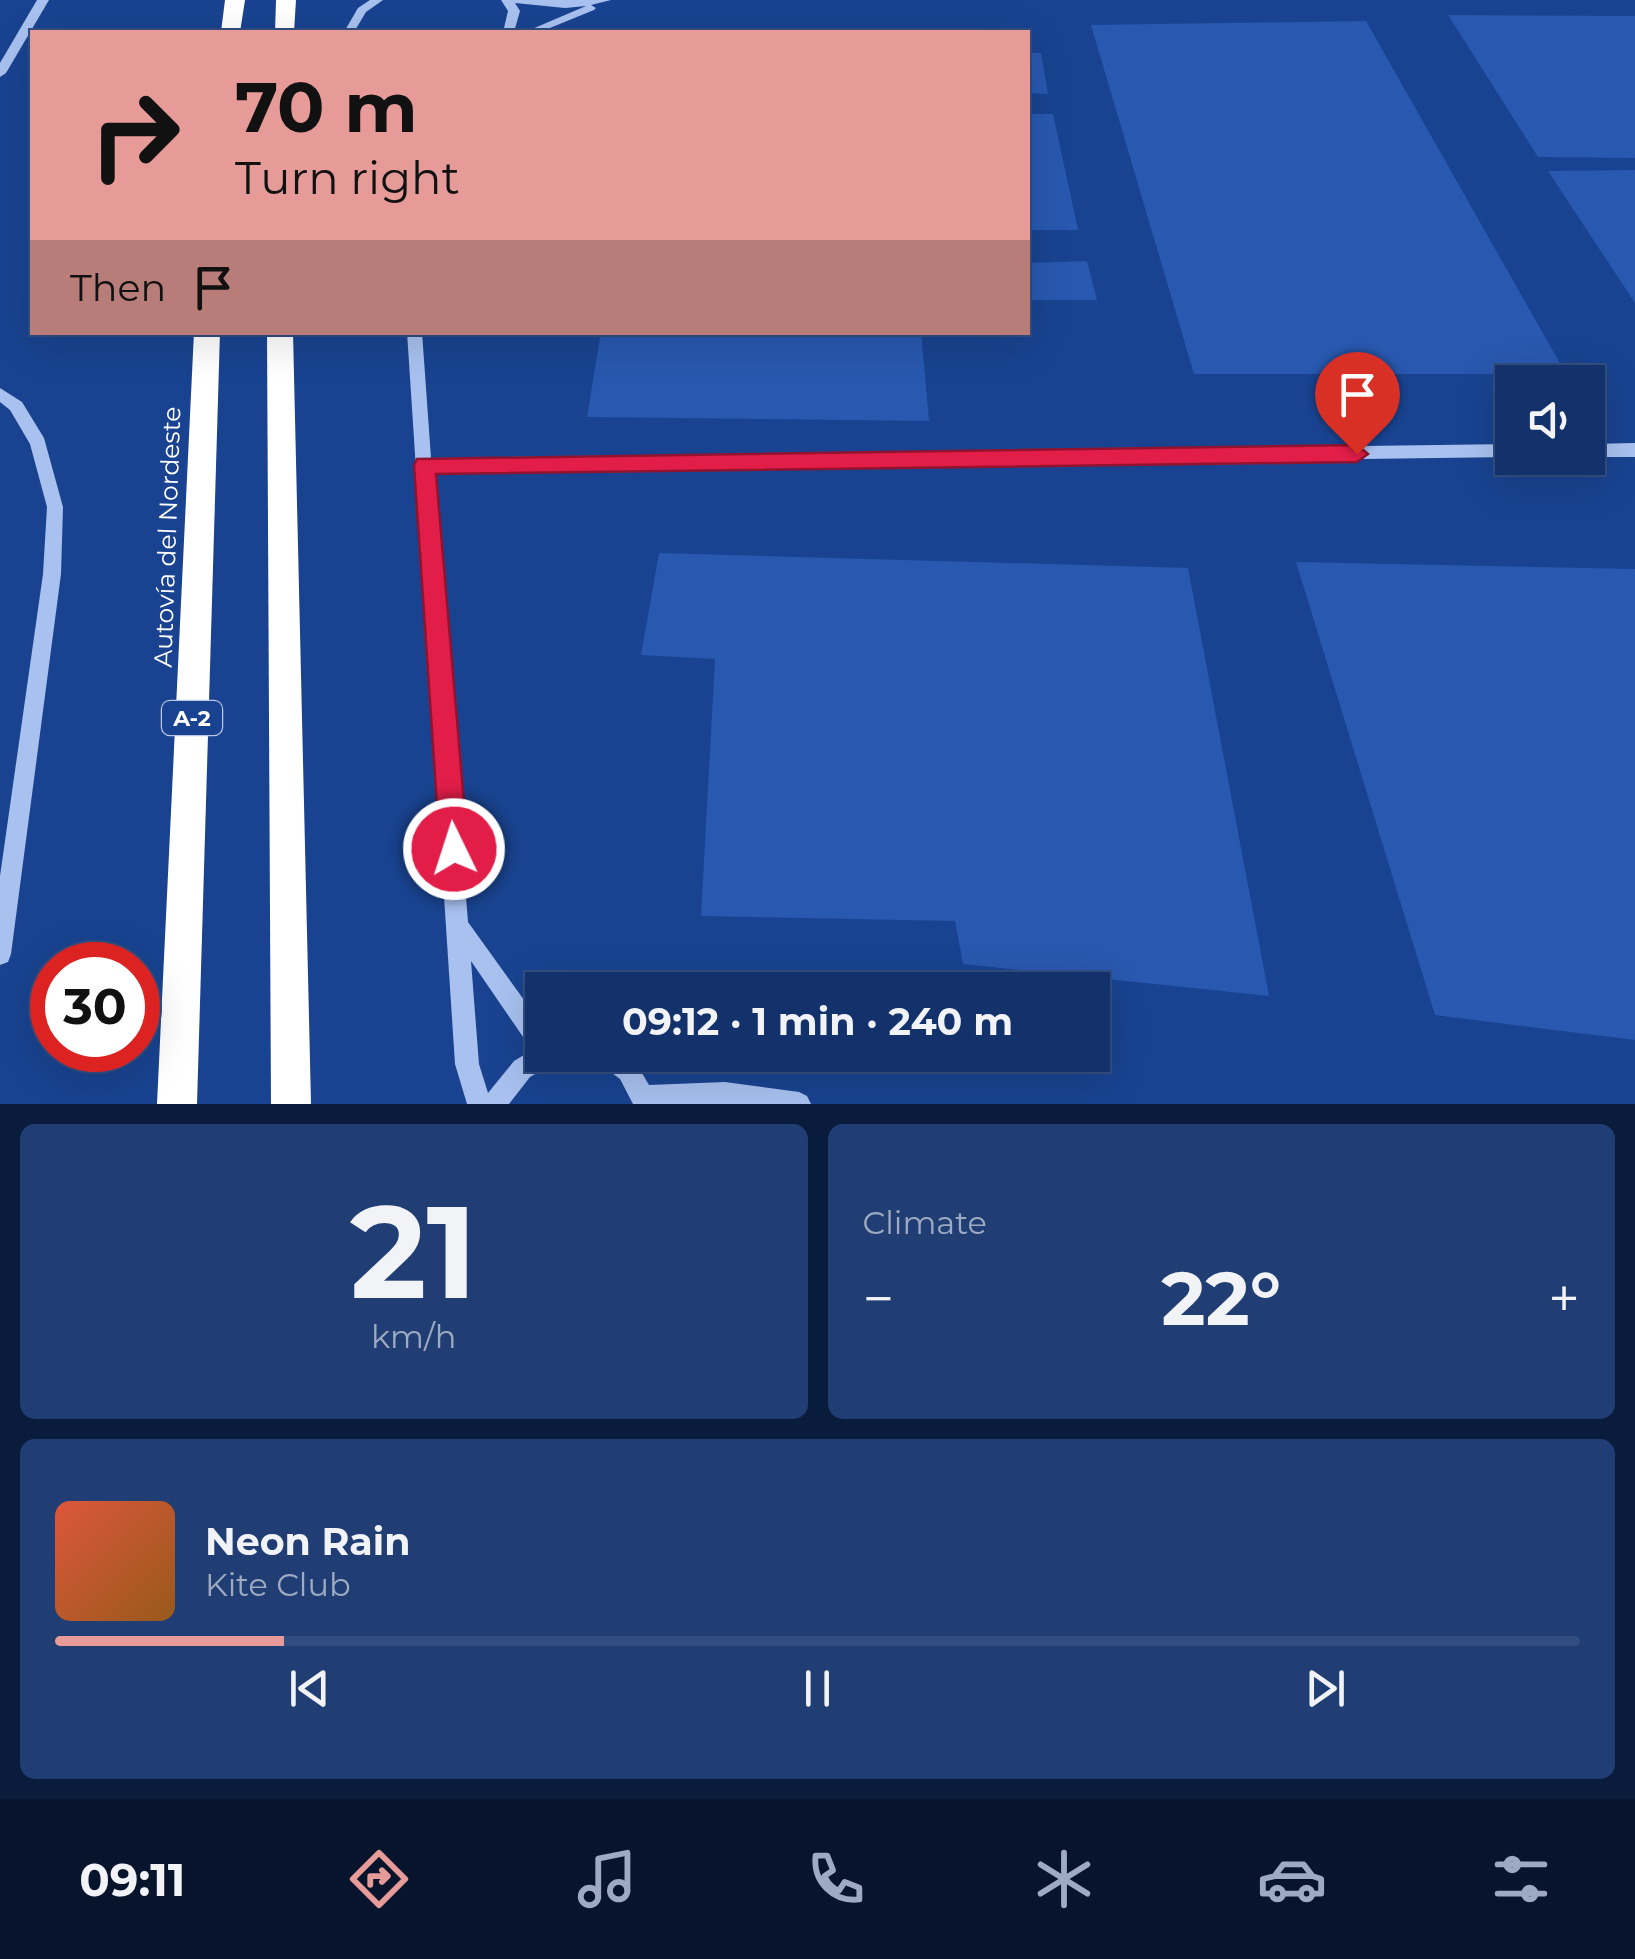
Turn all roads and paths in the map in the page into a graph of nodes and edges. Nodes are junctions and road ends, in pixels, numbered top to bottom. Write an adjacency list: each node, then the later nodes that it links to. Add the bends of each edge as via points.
1 (43, 0): 13 (street)
2 (234, 0): 8 (highway)
3 (286, 0): 9 (highway)
4 (377, 0): 10 (street)
5 (507, 0): 11 (street, via 514,12)
6 (515, 0): 7 (street)
7 (607, 0): 12 (street)
8 (231, 30)
9 (285, 30)
10 (350, 30)
11 (509, 30)
12 (536, 30)
13 (0, 74)
14 (207, 335): 28 (highway, Autovía del Nordeste / A-2)
15 (280, 335): 29 (highway)
16 (414, 335): 21 (street)
17 (0, 394): 23 (street, via 16,406 38,443 55,507 52,574)
18 (1605, 450): 19 (street)
19 (1635, 450)
20 (1495, 452): 21 (street)
21 (424, 465): 22 (street)
22 (460, 926): 24 (street); 30 (street, via 467,1064)
23 (0, 954)
24 (525, 1020)
25 (525, 1067): 31 (street)
26 (629, 1072): 27 (street)
27 (645, 1100): 32 (street, via 725,1094)
28 (177, 1104)
29 (290, 1104)
30 (479, 1104)
31 (494, 1104)
32 (799, 1104)

